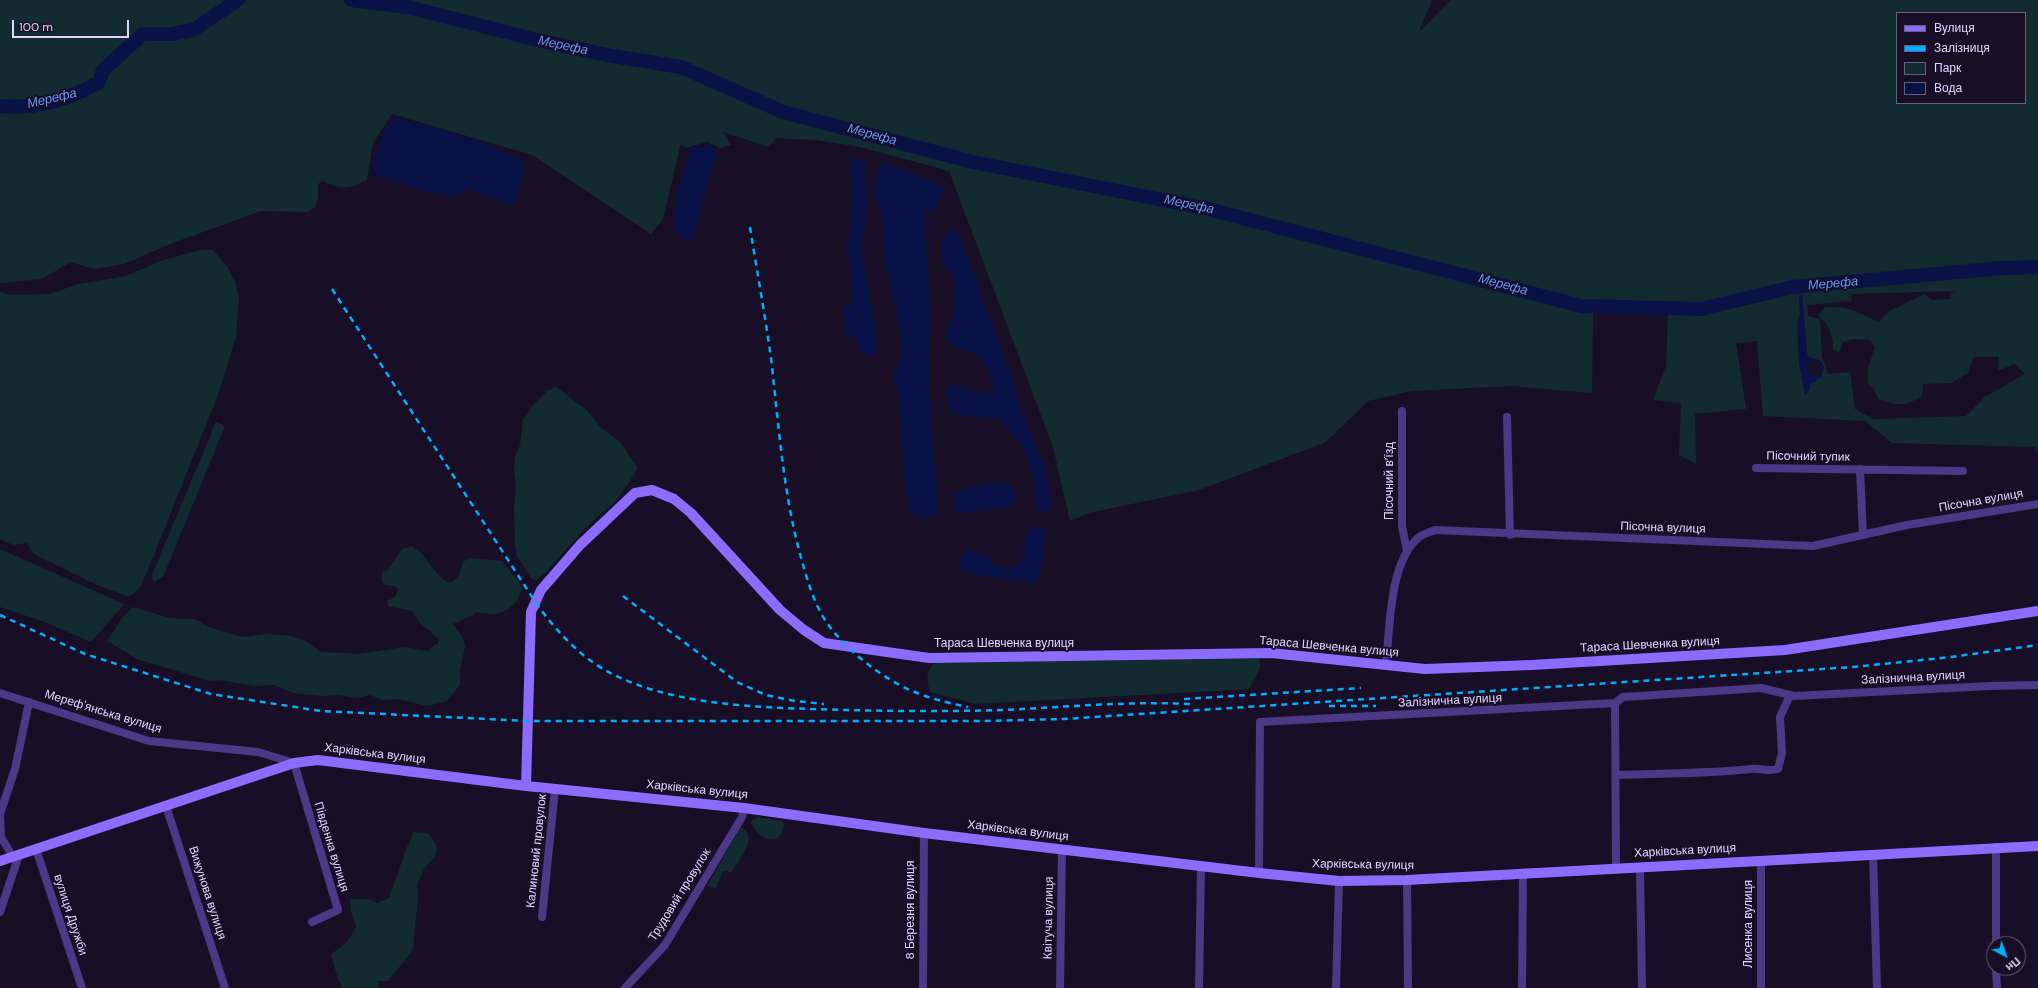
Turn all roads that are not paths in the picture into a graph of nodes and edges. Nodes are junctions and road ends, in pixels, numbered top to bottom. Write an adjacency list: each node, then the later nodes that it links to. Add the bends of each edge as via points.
1 (1402, 411): 9 (street, Пісочний в’їзд, via 1402,526)
2 (1507, 417): 7 (street)
3 (1756, 468): 4 (street, Пісочний тупик)
4 (1860, 469): 5 (street, Пісочний тупик); 8 (street, Пісочний тупик)
5 (1963, 471)
6 (2038, 504): 8 (street, Пісочна вулиця, via 1907,525)
7 (1510, 535): 8 (street, Пісочна вулиця, via 1813,546); 9 (street, Пісочна вулиця, via 1435,530 1419,536)
8 (1863, 535)
9 (1407, 550): 11 (street, Пісочна вулиця, via 1396,577)
10 (2038, 611): 11 (street, Тараса Шевченка вулиця, via 1785,650 1525,666 1425,669)
11 (1386, 665): 19 (street, Тараса Шевченка вулиця, via 1271,653 929,658 824,643 780,610 691,513 674,498 652,490 635,494 580,545 541,590 531,612)
12 (2038, 685): 14 (street, Залізнична вулиця)
13 (0, 693): 15 (street, Мереф'янська вулиця)
14 (1790, 695): 16 (street, Залізнична вулиця, via 1761,688 1623,697); 18 (street, via 1780,717 1782,753 1778,769 1769,772 1754,769 1725,773)
15 (28, 702): 17 (street, Мереф'янська вулиця, via 149,741 258,752); 29 (street, via 15,769 0,814 1,837)
16 (1615, 704): 18 (street); 35 (street, Залізнична вулиця, via 1260,722)
17 (294, 763): 19 (street, Харківська вулиця, via 318,760); 21 (street, Харківська вулиця); 41 (street, Південна вулиця, via 338,910)
18 (1617, 775): 34 (street)
19 (526, 786): 20 (street, Харківська вулиця)
20 (555, 789): 22 (street, Харківська вулиця); 40 (street, Калиновий провулок)
21 (166, 806): 26 (street, Харківська вулиця); 45 (street, Вижунова вулиця)
22 (744, 808): 23 (street, Харківська вулиця); 46 (street, Трудовий провулок, via 742,817 665,945)
23 (924, 833): 27 (street, Харківська вулиця); 47 (street, 8 Березня вулиця)
24 (2038, 846): 25 (street, Харківська вулиця)
25 (1996, 847): 28 (street, Харківська вулиця); 42 (street)
26 (36, 849): 29 (street, Харківська вулиця); 44 (street, вулиця Дружби)
27 (1062, 849): 32 (street, Харківська вулиця); 48 (street, Квітуча вулиця)
28 (1873, 854): 30 (street, Харківська вулиця); 55 (street)
29 (16, 856): 31 (street, Харківська вулиця); 39 (street)
30 (1761, 860): 33 (street, Харківська вулиця); 54 (street, Лисенка вулиця)
31 (0, 861)
32 (1201, 867): 35 (street, Харківська вулиця); 49 (street)
33 (1640, 867): 34 (street, Харківська вулиця); 53 (street)
34 (1616, 868): 36 (street, Харківська вулиця)
35 (1259, 874): 38 (street, Харківська вулиця)
36 (1523, 874): 37 (street, Харківська вулиця); 52 (street)
37 (1407, 880): 38 (street, Харківська вулиця); 51 (street)
38 (1339, 881): 50 (street)
39 (0, 912)
40 (542, 916)
41 (312, 922)
42 (1996, 936)
43 (1996, 976): 56 (street)
44 (82, 988)
45 (225, 988)
46 (625, 988)
47 (923, 988)
48 (1060, 988)
49 (1199, 988)
50 (1336, 988)
51 (1408, 988)
52 (1522, 988)
53 (1642, 988)
54 (1761, 988)
55 (1877, 988)
56 (1996, 988)

